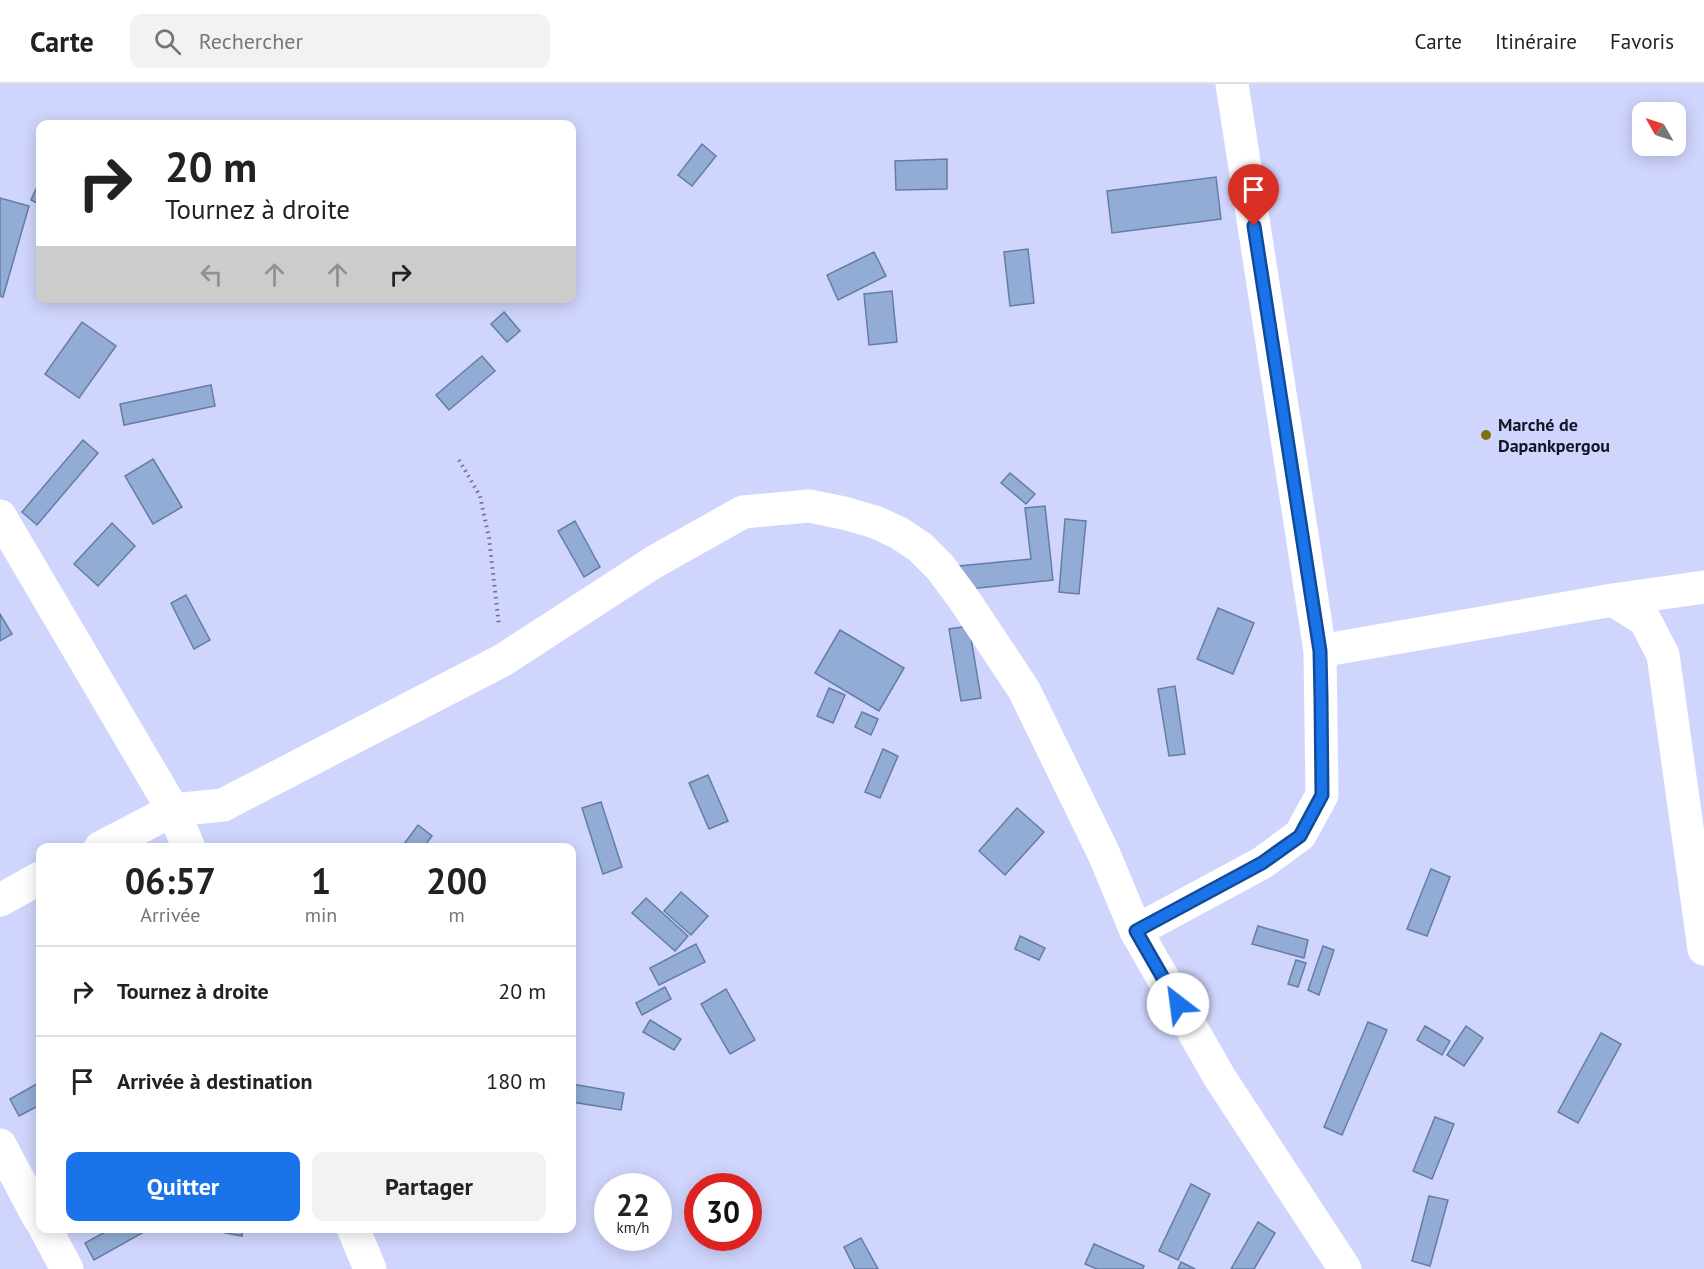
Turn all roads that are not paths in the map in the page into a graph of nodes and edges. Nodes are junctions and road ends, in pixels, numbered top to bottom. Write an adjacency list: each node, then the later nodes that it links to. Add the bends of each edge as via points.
1 (1232, 84): 5 (street)
2 (0, 516): 6 (street)
3 (1704, 587): 4 (street)
4 (1613, 600): 5 (street); 12 (street, via 1645,620 1663,655)
5 (1320, 651): 11 (street, via 1322,795 1300,836 1262,863)
6 (172, 810): 7 (street); 8 (street); 11 (street, via 223,806 503,660 654,562 743,512 809,506 844,513 891,530 920,547 940,567 1024,690 1104,854)
7 (109, 843)
8 (187, 843)
9 (36, 880): 10 (street)
10 (0, 900)
11 (1136, 931): 19 (street, via 1220,1078)
12 (1704, 949)
13 (0, 1145): 14 (street)
14 (36, 1212)
15 (48, 1233): 17 (street)
16 (355, 1233): 18 (street)
17 (67, 1269)
18 (370, 1269)
19 (1345, 1269)

